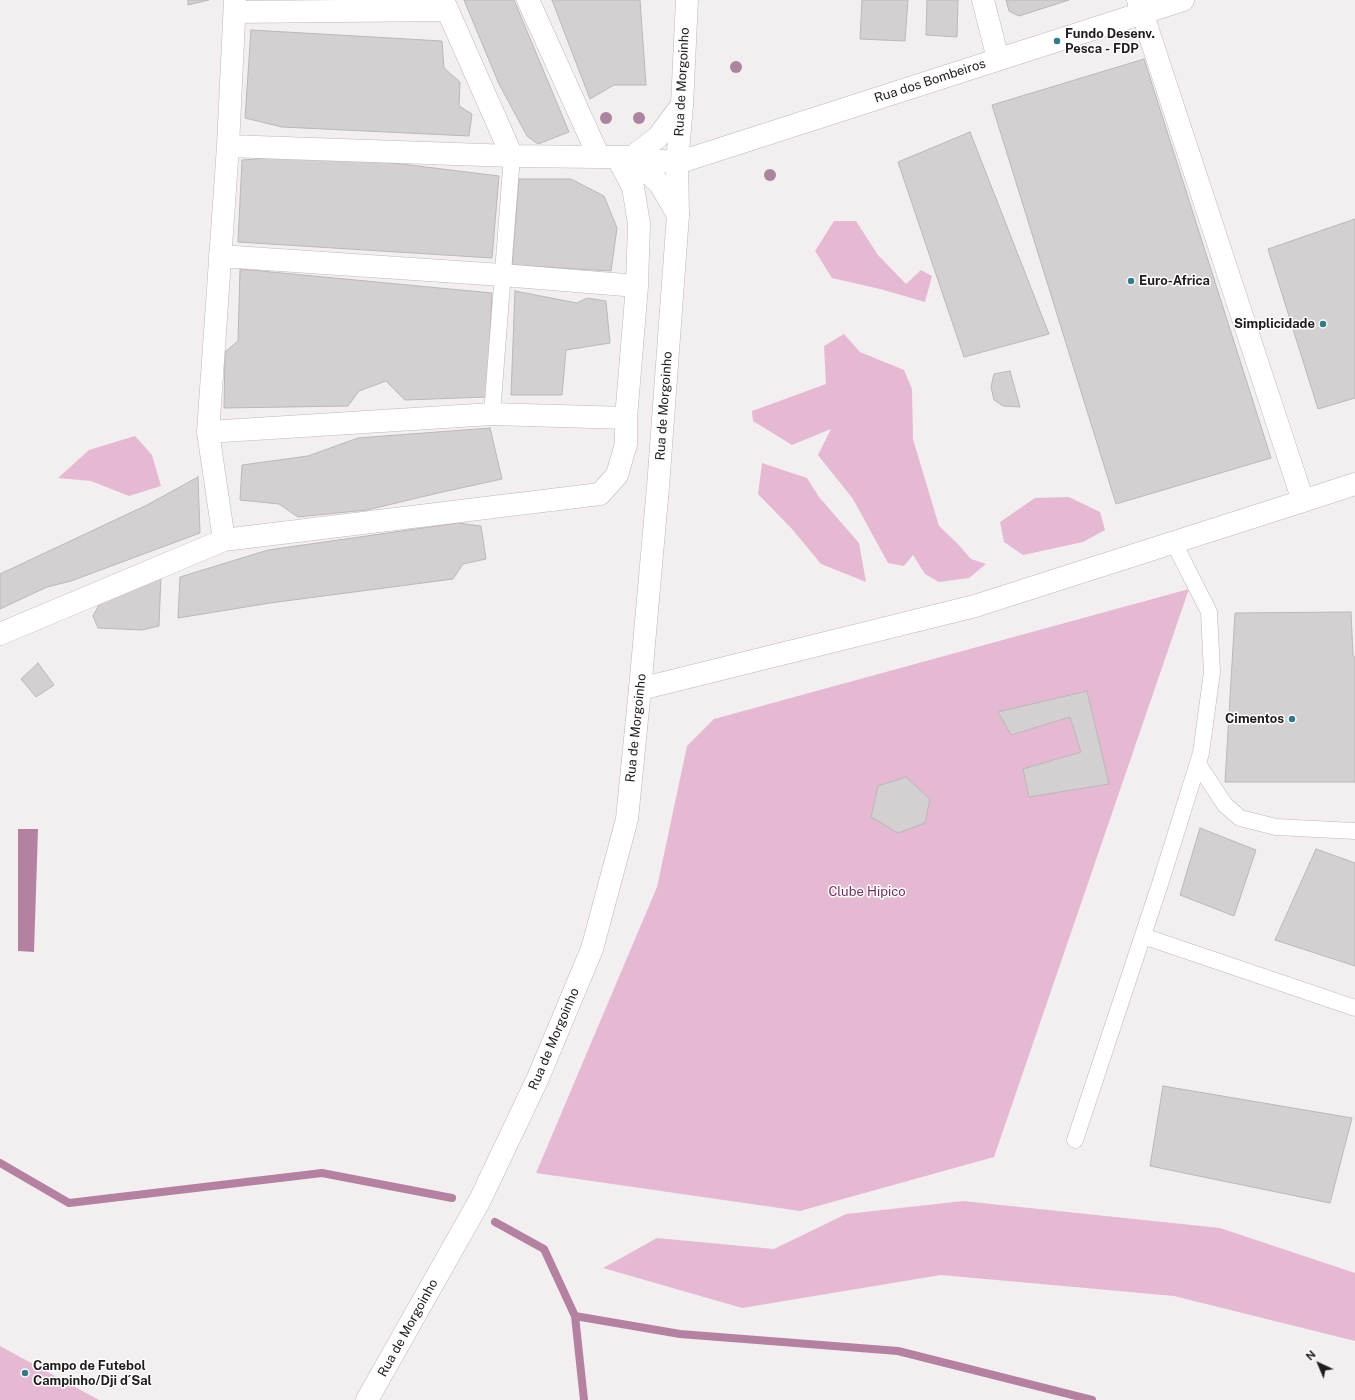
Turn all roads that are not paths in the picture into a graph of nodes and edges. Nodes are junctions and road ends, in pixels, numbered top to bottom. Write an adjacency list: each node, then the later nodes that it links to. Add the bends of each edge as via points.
1 (528, 0): 12 (street)
2 (687, 0): 9 (street, Rua de Morgoinho)
3 (983, 0): 8 (street)
4 (1183, 0): 7 (street, Rua dos Bombeiros)
5 (445, 5): 6 (street); 11 (street)
6 (235, 6): 10 (street)
7 (1140, 6): 8 (street, Rua dos Bombeiros, via 1057,41); 22 (street)
8 (998, 59): 13 (street, Rua dos Bombeiros)
9 (682, 105): 12 (street, via 658,137); 13 (street, Rua de Morgoinho)
10 (228, 146): 11 (street); 15 (street)
11 (512, 156): 12 (street); 16 (lane)
12 (616, 157): 13 (street); 14 (street, via 660,184); 17 (street, via 633,187 639,224)
13 (677, 163): 14 (street, Rua de Morgoinho)
14 (678, 215): 26 (street, Rua de Morgoinho)
15 (220, 256): 16 (street); 20 (street)
16 (502, 275): 17 (street); 18 (lane)
17 (637, 286): 19 (street)
18 (492, 414): 19 (street); 20 (street)
19 (626, 418): 23 (street, via 626,444 617,475 600,494)
20 (208, 432): 23 (street)
21 (1355, 484): 22 (street)
22 (1303, 501): 24 (street)
23 (224, 540): 25 (street)
24 (1174, 543): 26 (street, via 975,606); 27 (lane, via 1209,612 1212,672)
25 (0, 634)
26 (640, 689): 32 (street, Rua de Morgoinho, via 627,819 592,949 538,1078 480,1200)
27 (1198, 764): 28 (lane, via 1225,805 1240,818 1276,827); 29 (lane)
28 (1355, 831)
29 (1143, 936): 30 (lane); 31 (lane)
30 (1355, 1008)
31 (1075, 1140)
32 (367, 1400)

